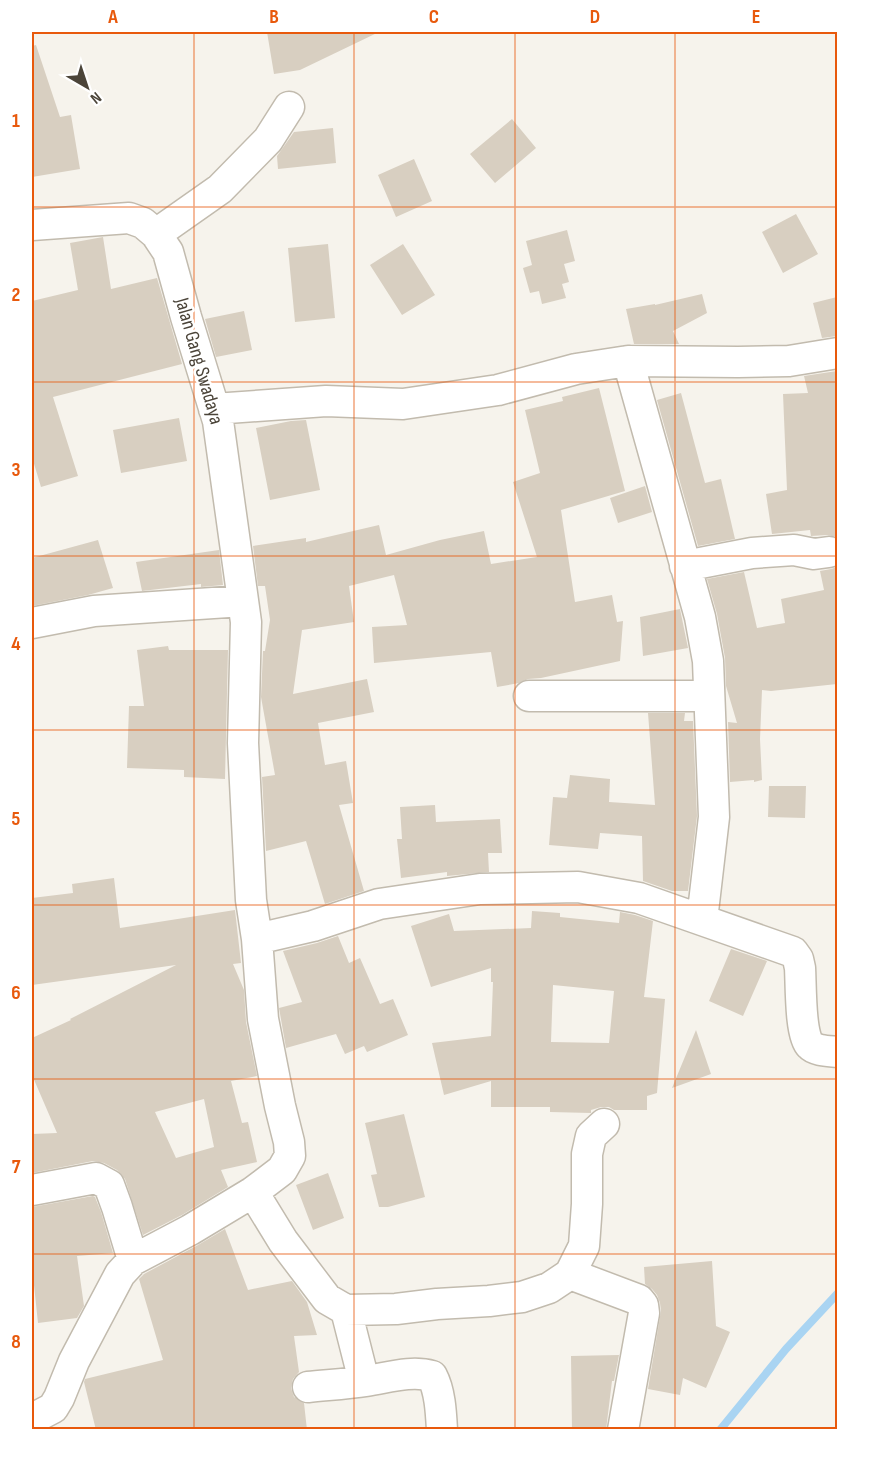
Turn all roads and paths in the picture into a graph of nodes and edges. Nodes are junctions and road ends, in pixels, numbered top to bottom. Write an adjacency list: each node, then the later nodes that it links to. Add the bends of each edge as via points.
1 (290, 107): 3 (street, via 268,140 220,189)
2 (32, 225): 3 (street, via 129,218)
3 (156, 234): 6 (street, Jalan Gang Swadaya, via 168,252)
4 (837, 352): 5 (street, via 789,361)
5 (628, 361): 6 (street, via 576,369 498,390 403,404 326,401); 8 (street)
6 (214, 409): 9 (street, Jalan Gang Swadaya)
7 (829, 552): 8 (street, via 752,553)
8 (684, 566): 12 (street, via 700,617)
9 (245, 611): 10 (street, via 94,610); 14 (street, Jalan Gang Swadaya, via 243,743 250,900)
10 (32, 623)
11 (529, 696): 12 (street)
12 (709, 696): 13 (street, via 714,817)
13 (702, 920): 14 (street, via 639,898 578,887 480,889 379,904); 15 (street, via 793,952 800,968 803,1026 808,1043)
14 (257, 939): 18 (street, Jalan Gang Swadaya, via 262,1019 290,1156 282,1170)
15 (837, 1052)
16 (604, 1124): 20 (street, via 591,1137 587,1154 584,1246)
17 (32, 1190): 19 (street, via 96,1178 108,1185)
18 (253, 1192): 19 (street); 21 (street, via 327,1299)
19 (133, 1260): 24 (street, via 120,1274 53,1408)
20 (570, 1274): 21 (street, via 549,1288 522,1297); 26 (street, via 639,1300 643,1305)
21 (346, 1310): 22 (street)
22 (364, 1381): 23 (street); 25 (street, via 412,1374 432,1376)
23 (308, 1386)
24 (32, 1419)
25 (442, 1430)
26 (623, 1430)

